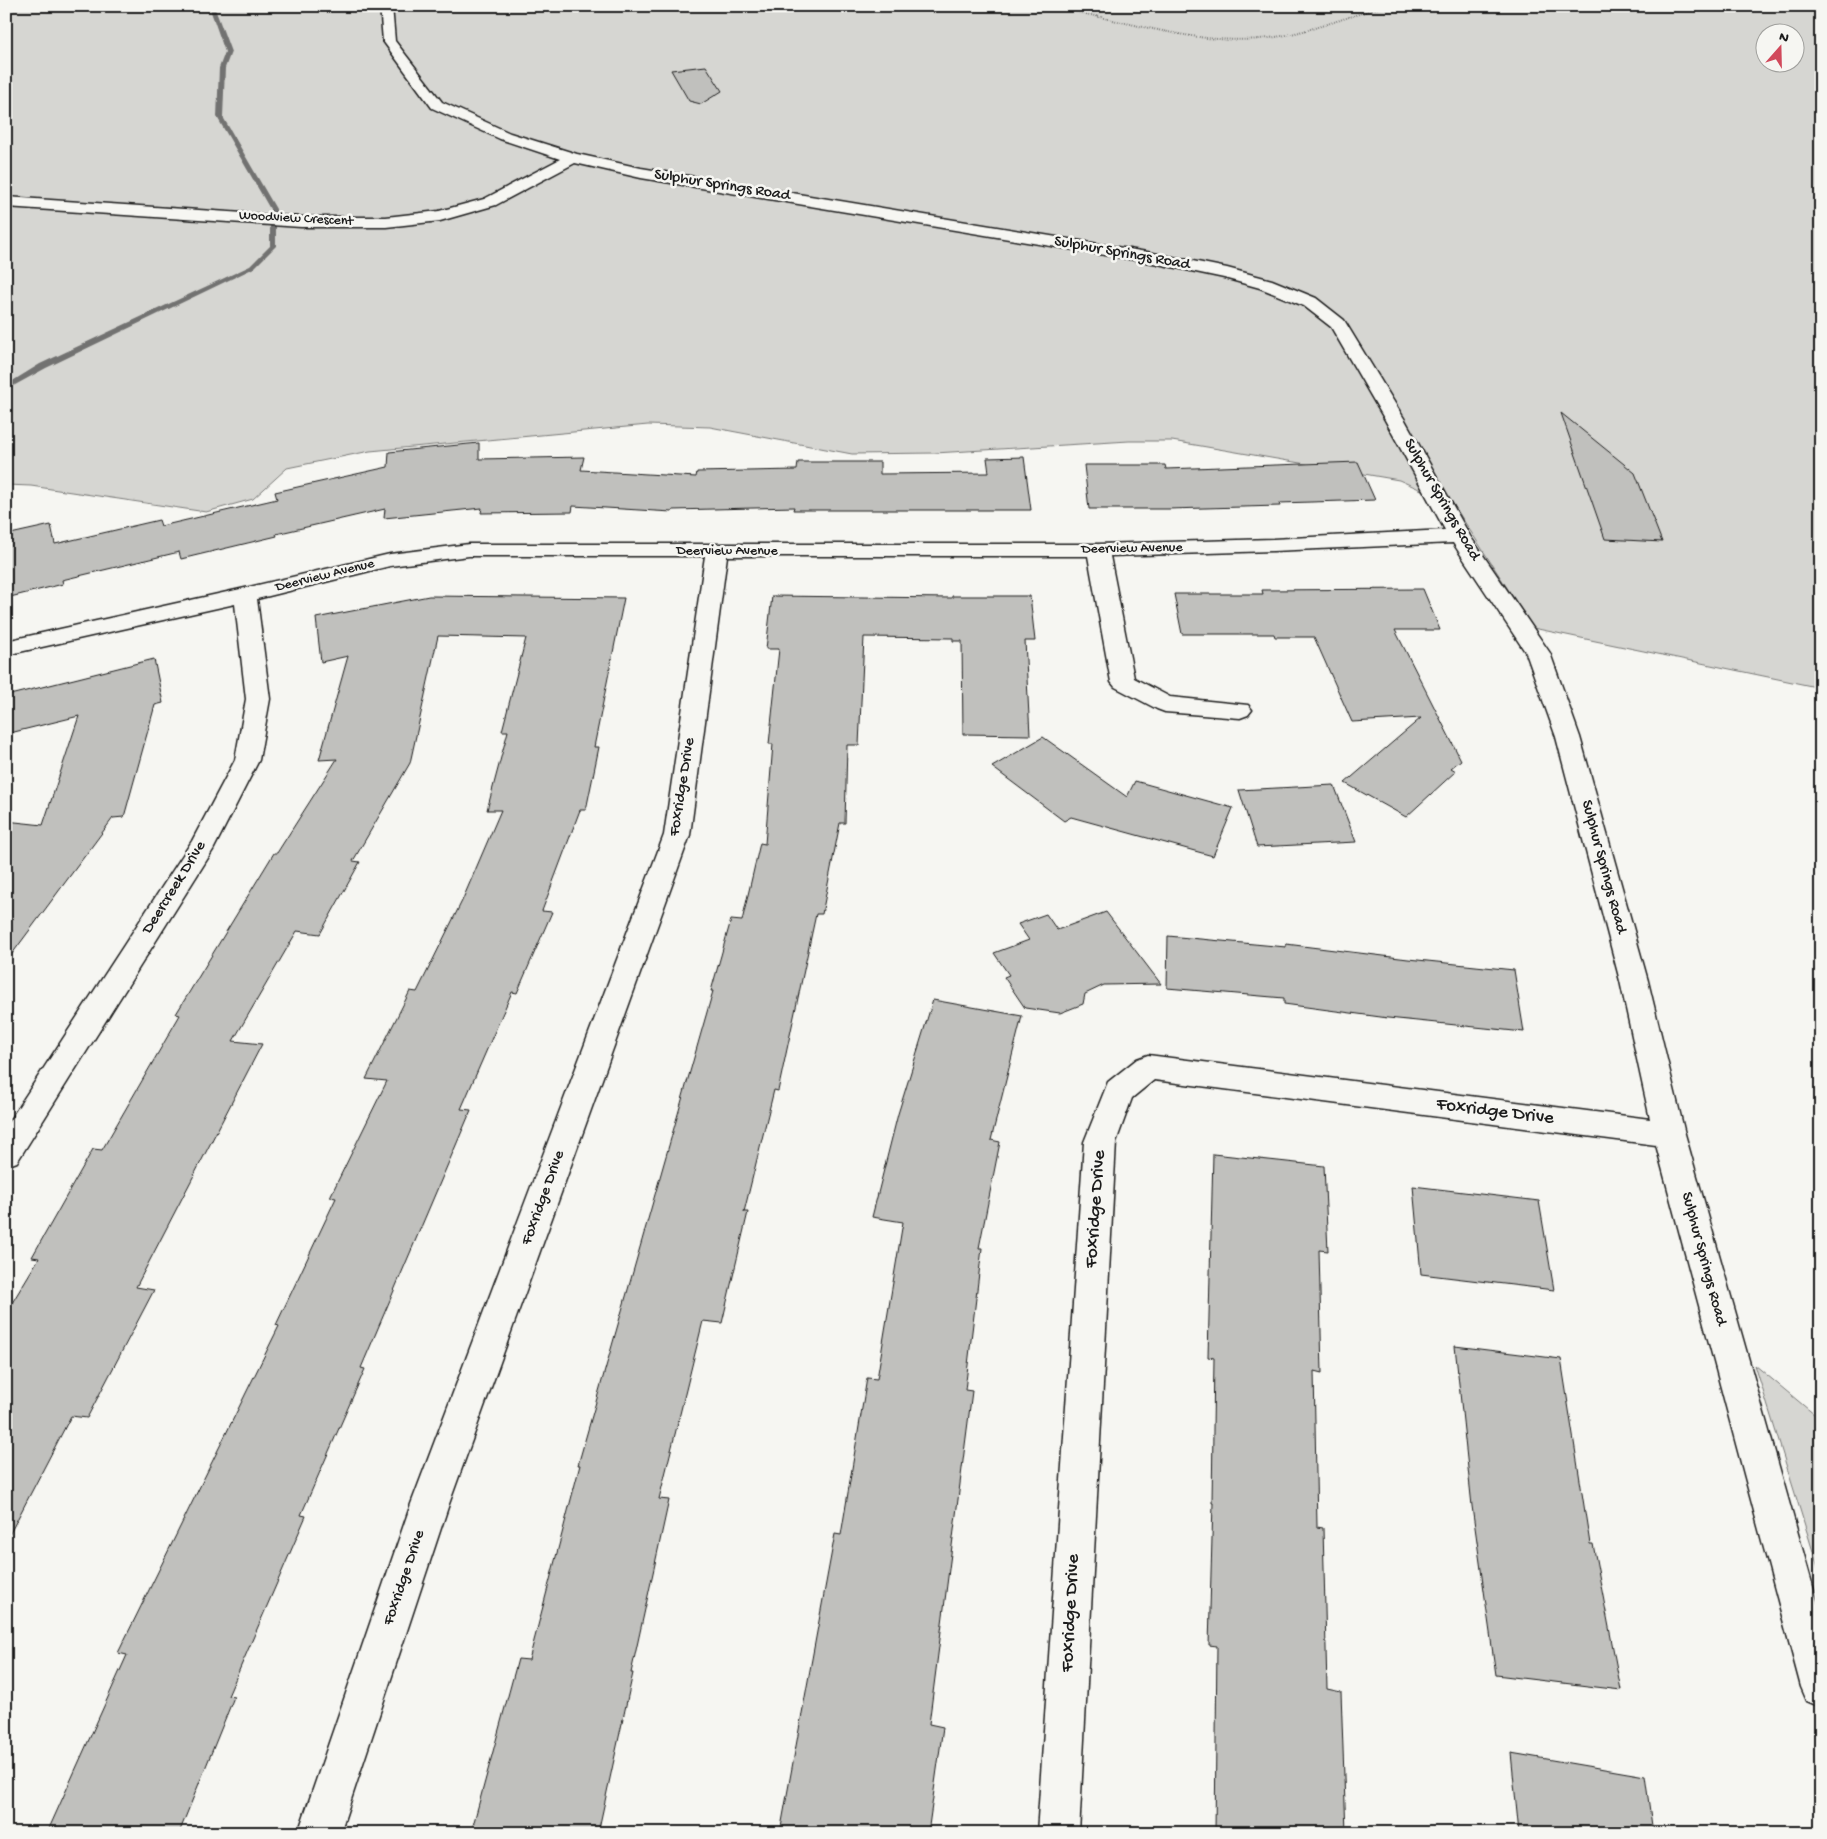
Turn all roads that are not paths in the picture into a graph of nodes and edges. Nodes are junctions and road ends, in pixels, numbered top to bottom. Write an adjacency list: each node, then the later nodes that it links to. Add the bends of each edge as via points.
1 (386, 6): 2 (street, Sulphur Springs Road, via 389,41 437,105 505,136)
2 (573, 158): 3 (street, Woodview Crescent, via 490,202 440,216 386,222 301,222); 4 (street, Sulphur Springs Road, via 641,173 1153,258 1250,279 1302,298 1338,324)
3 (6, 202)
4 (1459, 536): 5 (street, Deerview Avenue); 10 (street, Sulphur Springs Road, via 1538,653 1568,737 1634,980)
5 (1098, 550): 6 (street, Deerview Avenue); 9 (street, via 1123,682 1165,704)
6 (717, 551): 7 (street, Deerview Avenue, via 469,550 390,560); 13 (street, Foxridge Drive, via 677,835 430,1504)
7 (245, 595): 8 (street, Deerview Avenue); 11 (street, Deercreek Drive, via 258,699 247,760 204,844)
8 (6, 648)
9 (1240, 710)
10 (1669, 1134): 12 (street, Sulphur Springs Road); 14 (street, Foxridge Drive, via 1148,1067 1119,1091 1100,1142)
11 (6, 1153)
12 (1821, 1687)
13 (319, 1833)
14 (1058, 1833)

